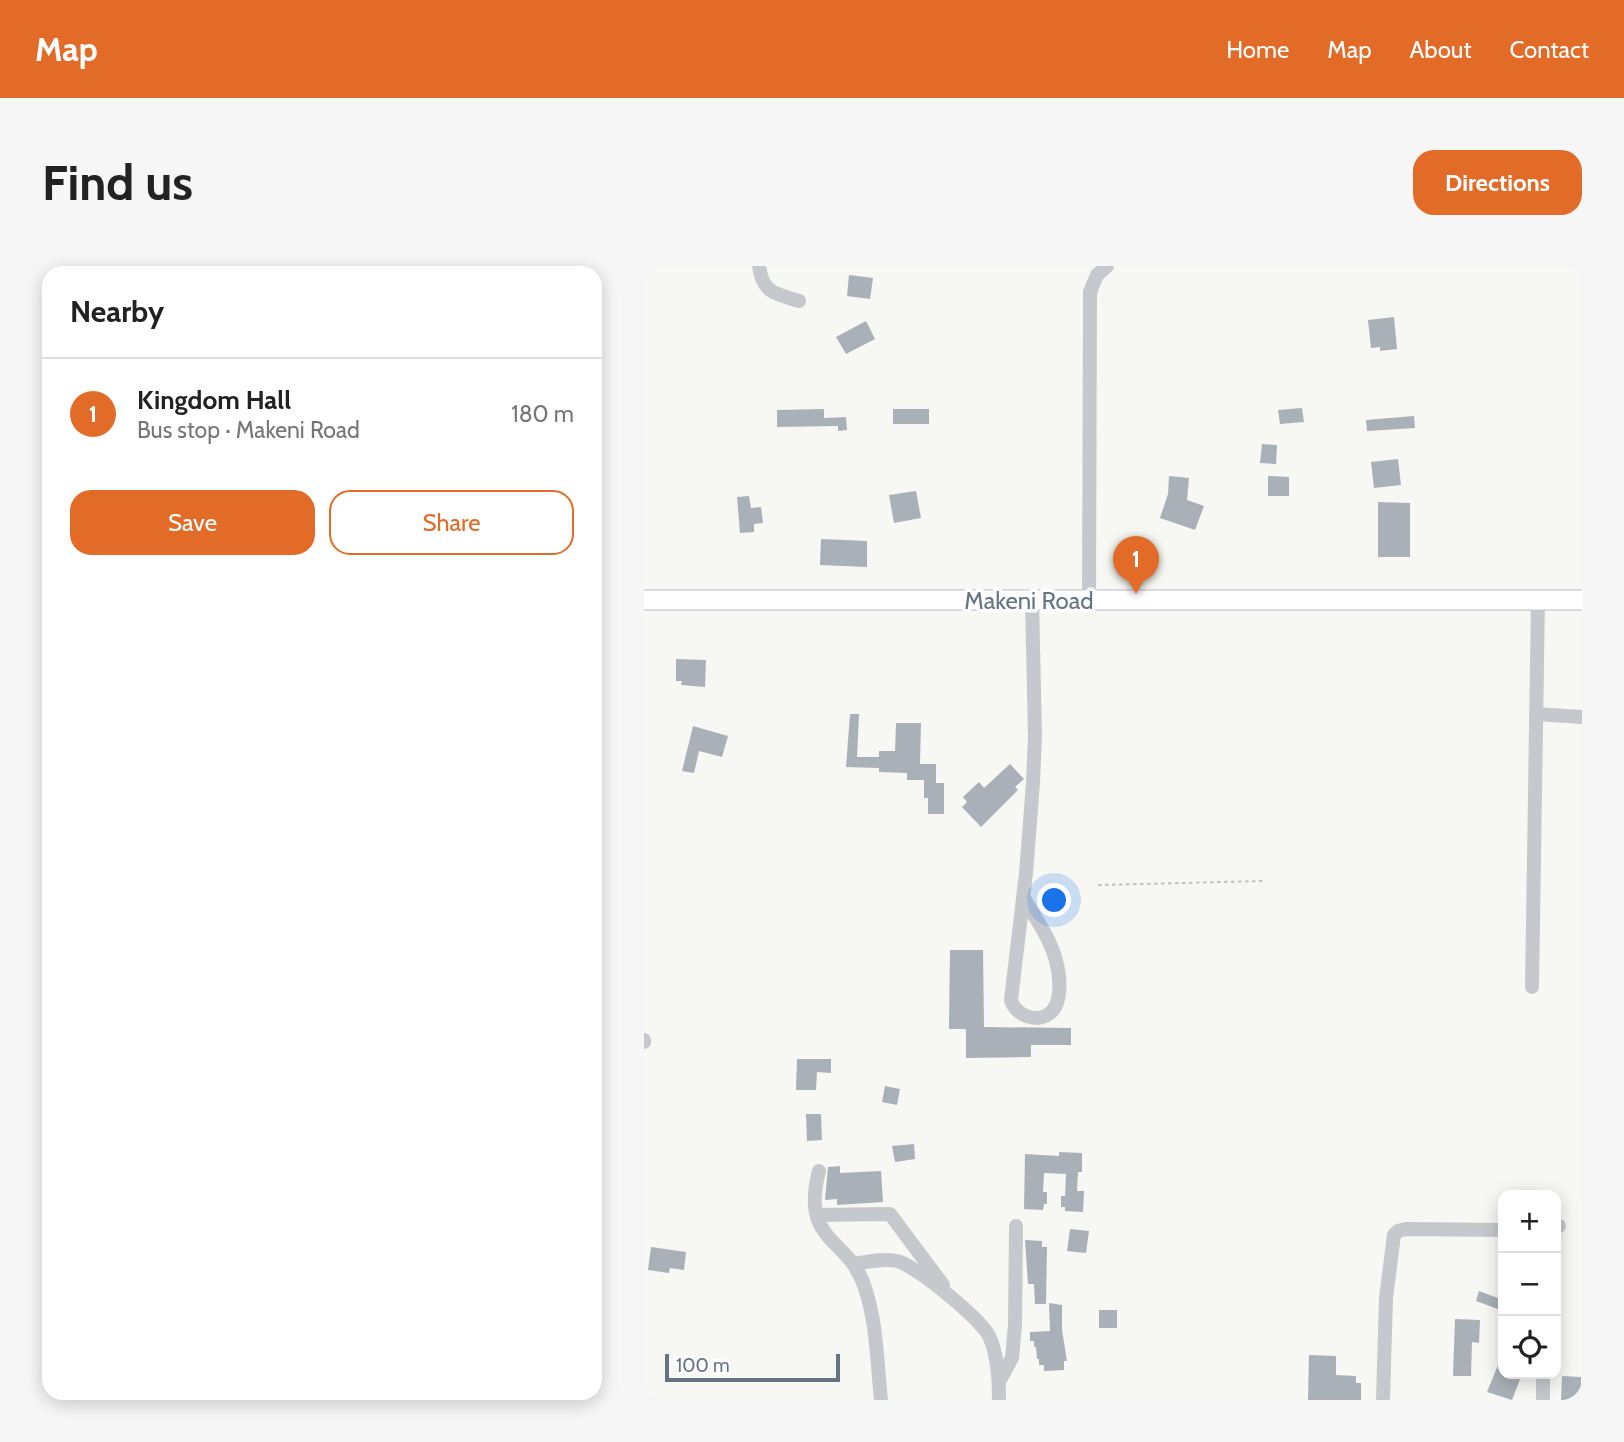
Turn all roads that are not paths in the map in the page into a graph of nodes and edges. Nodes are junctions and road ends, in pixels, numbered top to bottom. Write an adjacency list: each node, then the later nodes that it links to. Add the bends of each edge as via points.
1 (759, 266): 3 (street, via 766,288)
2 (1107, 266): 8 (street, via 1090,292)
3 (799, 301)
4 (1538, 599): 7 (main road, Makeni Road); 8 (main road, Makeni Road); 9 (street)
5 (644, 600): 6 (main road, Makeni Road)
6 (1032, 600): 8 (main road, Makeni Road); 11 (street, via 1035,736)
7 (1582, 600)
8 (1089, 601)
9 (1536, 714): 10 (street); 12 (street)
10 (1582, 717)
11 (1024, 898): 11 (street, via 1056,960 1057,1002 1045,1016 1013,1009)
12 (1532, 986)
13 (820, 1171): 14 (street, via 814,1197)
14 (817, 1215): 17 (street, via 831,1242); 18 (street, via 890,1214)
15 (1016, 1226): 20 (street, via 1012,1358)
16 (1498, 1230): 23 (street, via 1398,1230 1386,1298)
17 (854, 1264): 18 (street, via 901,1262); 21 (street, via 869,1304)
18 (956, 1303): 20 (street, via 989,1335)
19 (1543, 1379): 24 (street)
20 (999, 1382): 22 (street)
21 (881, 1400)
22 (999, 1400)
23 (1383, 1400)
24 (1543, 1400)

